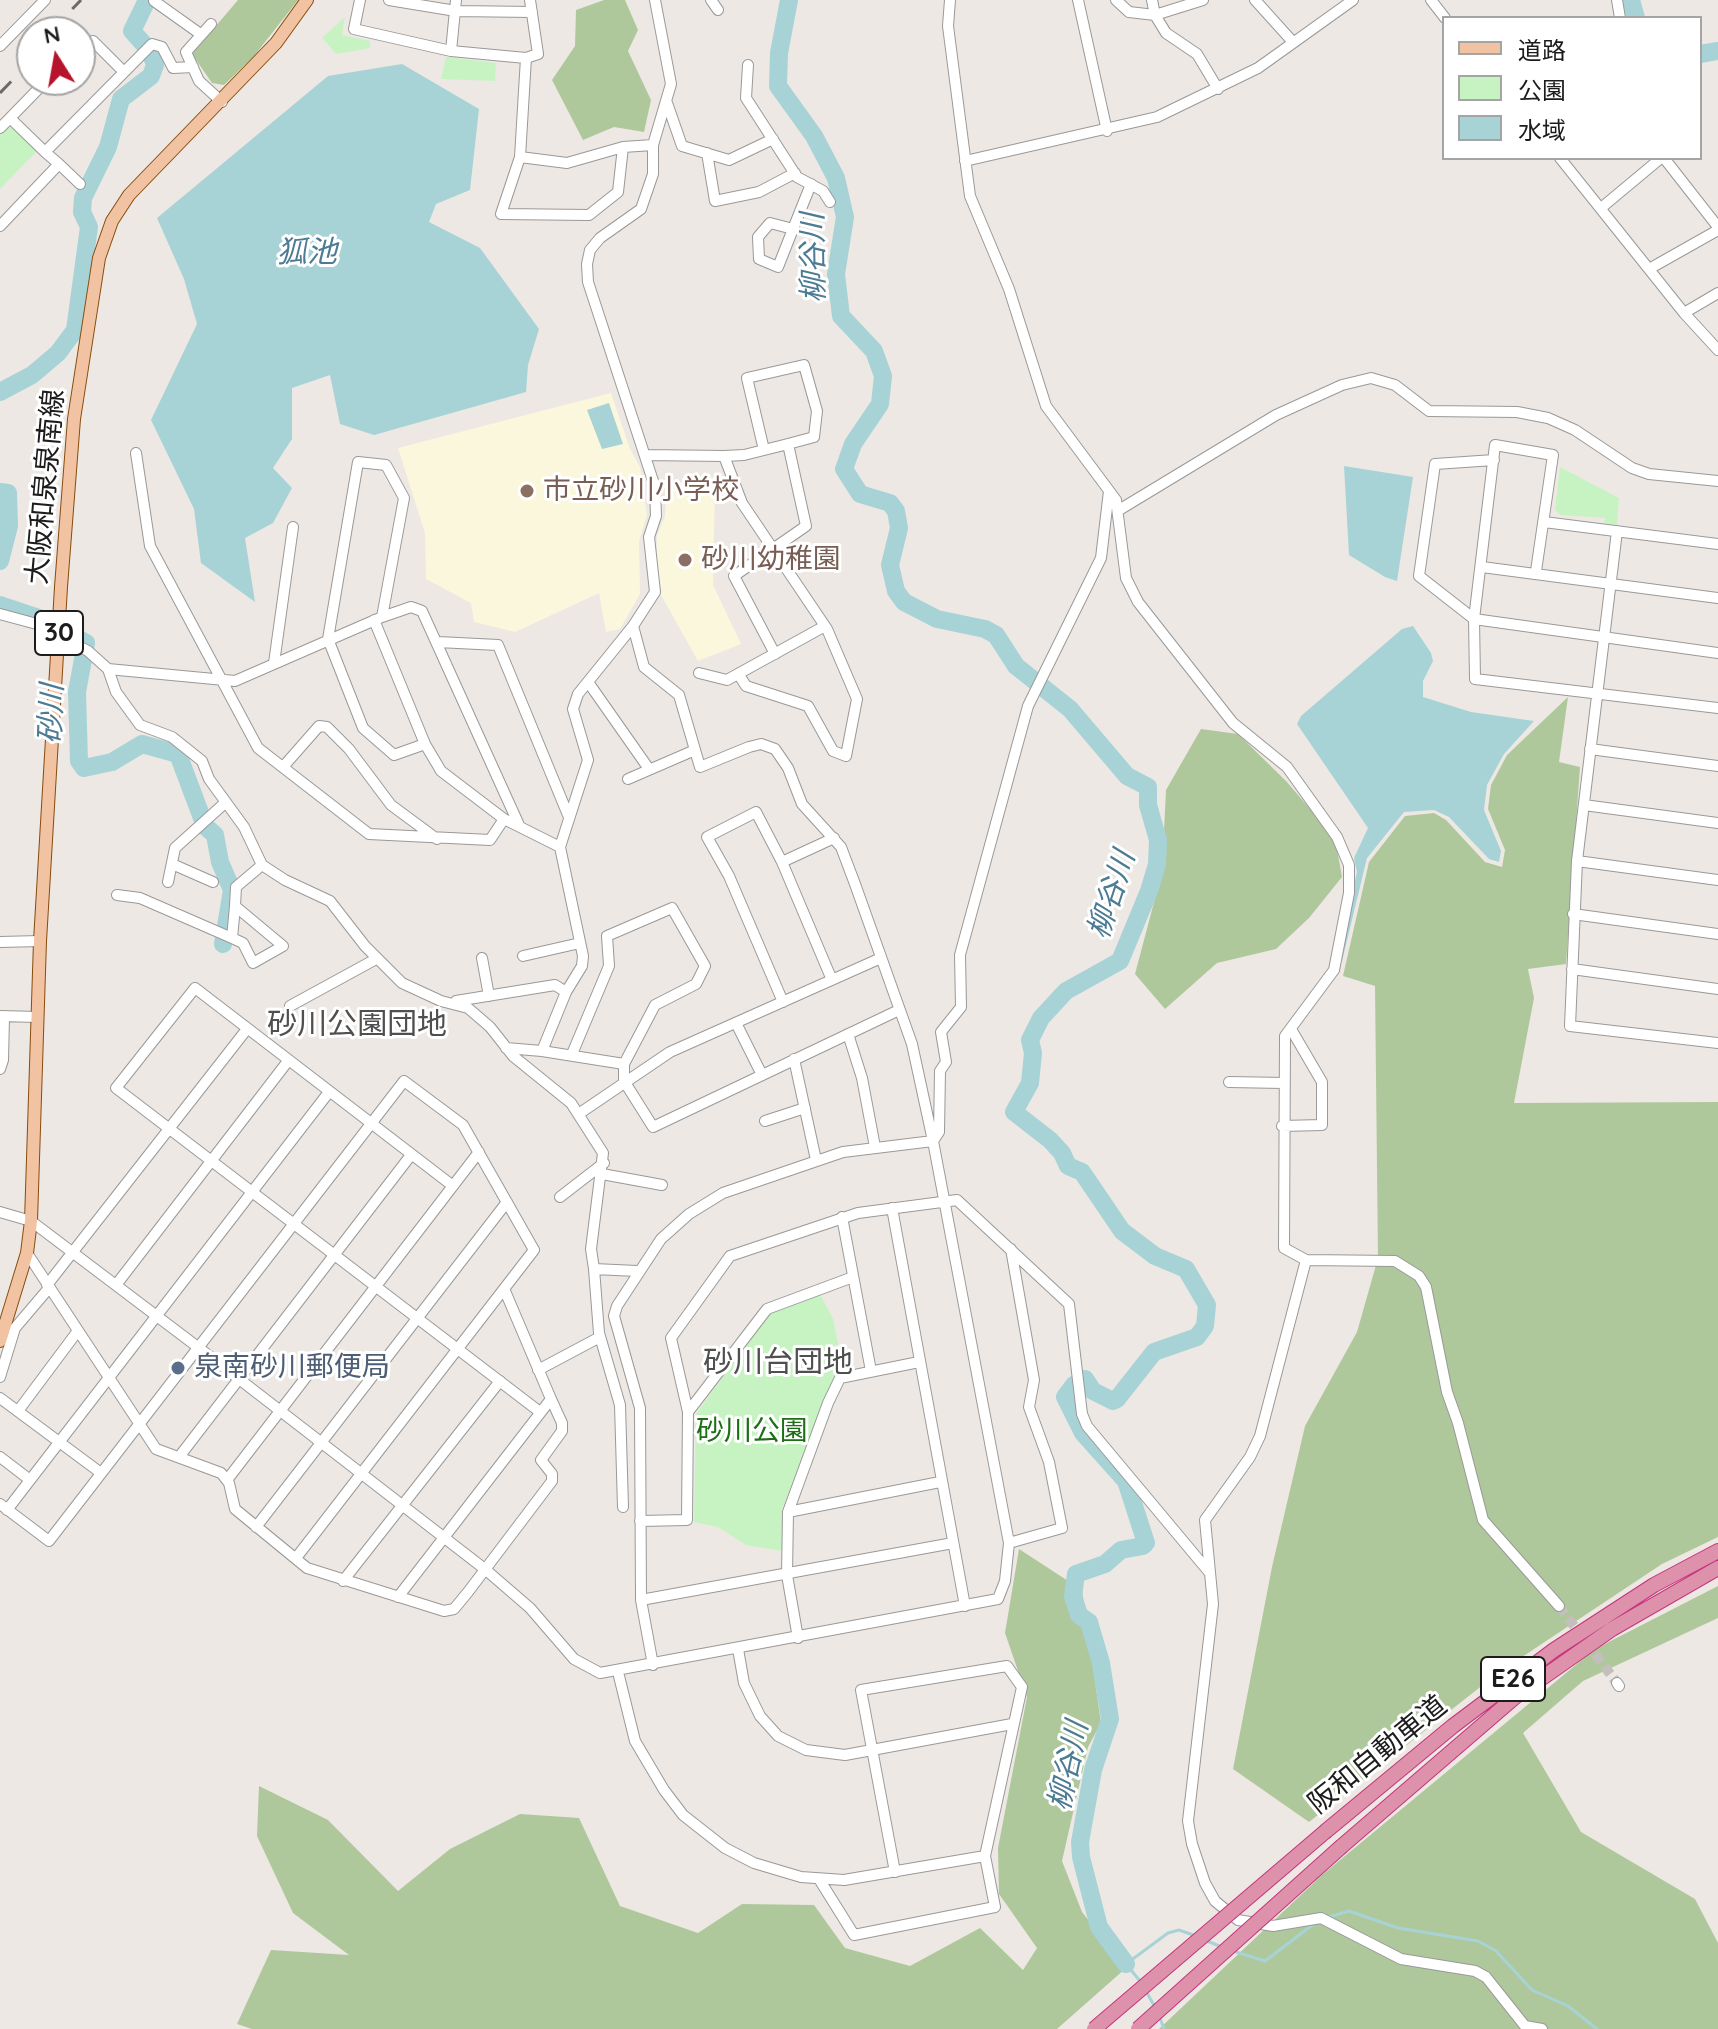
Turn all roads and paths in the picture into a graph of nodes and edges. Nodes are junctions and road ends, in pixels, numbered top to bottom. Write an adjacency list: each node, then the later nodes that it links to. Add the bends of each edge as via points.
1 (45, 0): 27 (street)
2 (307, 0): 35 (main road, 大阪和泉泉南線 / 30)
3 (360, 0): 28 (street, via 354,29)
4 (389, 0): 18 (street)
5 (655, 0): 36 (street, via 671,84)
6 (711, 0): 20 (street)
7 (950, 0): 49 (street, via 948,26)
8 (1078, 0): 39 (street)
9 (1116, 0): 21 (street, via 1129,12)
10 (1152, 0): 21 (street)
11 (1203, 0): 21 (street)
12 (1255, 0): 25 (street)
13 (1353, 0): 16 (street)
14 (1431, 0): 22 (street)
15 (154, 1): 17 (street)
16 (1336, 4): 25 (street)
17 (169, 5): 24 (street)
18 (456, 6): 19 (street); 28 (street)
19 (531, 6): 29 (street, via 538,54)
20 (718, 10)
21 (1155, 15): 33 (street, via 1166,33 1197,54)
22 (1443, 16)
23 (211, 24): 24 (street)
24 (199, 33): 31 (street, via 186,52)
25 (1292, 41): 33 (street, via 1258,68)
26 (96, 44): 32 (street)
27 (0, 46)
28 (451, 51): 29 (street)
29 (526, 58): 45 (street)
30 (748, 65): 40 (street, via 746,98)
31 (193, 67): 32 (street, via 173,68 157,43); 35 (street, via 199,81)
32 (124, 72): 43 (street)
33 (1218, 89): 39 (street, via 1157,117)
34 (31, 96): 37 (street)
35 (222, 102): 86 (main road, 大阪和泉泉南線 / 30, via 129,195 112,221 99,258 74,419)
36 (667, 103): 41 (street); 44 (street, via 682,146)
37 (10, 118): 38 (street); 43 (street)
38 (0, 128)
39 (1107, 131): 49 (street)
40 (773, 139): 44 (street, via 729,160); 51 (street)
41 (653, 145): 42 (street); 66 (street, via 646,201 600,238 587,264 588,282)
42 (623, 147): 45 (street, via 567,163); 45 (street, via 618,192 589,215 501,214)
43 (45, 152): 50 (street)
44 (707, 153): 51 (street, via 715,201 759,192)
45 (520, 157)
46 (1562, 160): 55 (street)
47 (1661, 160): 55 (street)
48 (1665, 160): 57 (street)
49 (965, 161): 70 (street, via 973,207 1009,289 1046,406)
50 (59, 164): 52 (street); 56 (street)
51 (795, 173): 53 (street)
52 (80, 184)
53 (811, 184): 54 (street); 58 (street)
54 (830, 202)
55 (1601, 208): 59 (street)
56 (0, 226)
57 (1718, 228): 59 (street)
58 (793, 229)
59 (1649, 269): 61 (street)
60 (1718, 293): 61 (street)
61 (1684, 313): 62 (street)
62 (1718, 350)
63 (788, 444): 64 (street); 64 (street, via 814,437 817,411 804,365 747,378); 76 (street, via 806,526)
64 (764, 450): 67 (street)
65 (136, 453): 96 (street, via 150,546)
66 (645, 455): 67 (street); 84 (street, via 655,487 656,516 649,537 655,592)
67 (724, 456): 76 (street, via 742,503)
68 (1494, 460): 72 (street, via 1495,445 1553,455); 77 (street); 83 (street, via 1435,464 1419,576)
69 (1718, 481): 71 (street, via 1632,468 1548,418 1517,412 1429,411 1395,385 1371,378 1287,410)
70 (1109, 491): 71 (street); 169 (street, via 1101,558 1034,693 960,955 961,1007 941,1032 946,1062 940,1071 939,1132)
71 (1119, 510): 148 (street, via 1126,578 1138,602 1233,723 1287,767 1346,853 1349,893 1334,970)
72 (1544, 522): 74 (street); 78 (street)
73 (293, 527): 92 (street)
74 (1617, 531): 75 (street); 79 (street)
75 (1718, 544)
76 (773, 549): 85 (street); 91 (street, via 734,576)
77 (1482, 567): 78 (street); 83 (street)
78 (1536, 571): 79 (street)
79 (1612, 583): 80 (street); 87 (street)
80 (1718, 598)
81 (0, 614): 86 (street)
82 (378, 619): 88 (street); 88 (street, via 404,498 386,465 358,462); 89 (street, via 411,607 422,611); 100 (street)
83 (1474, 619): 87 (street); 98 (street, via 1475,679)
84 (633, 626): 97 (street); 102 (street, via 644,667 679,695)
85 (825, 626): 91 (street); 95 (street, via 857,699 846,756 833,751 808,706 746,686)
86 (59, 633): 93 (street); 128 (main road, 大阪和泉泉南線 / 30)
87 (1604, 638): 90 (street); 98 (street)
88 (328, 639): 92 (street); 100 (street, via 363,728 394,755)
89 (438, 642): 109 (street, via 498,645); 112 (street)
90 (1718, 653)
91 (775, 654): 95 (street)
92 (274, 663): 96 (street, via 235,681)
93 (108, 669): 96 (street); 107 (street, via 129,713 140,725 172,737 193,753)
94 (699, 673): 95 (street, via 727,680)
95 (739, 675)
96 (221, 680): 104 (street, via 258,748)
97 (588, 682): 105 (street); 109 (street, via 573,709 588,760)
98 (1597, 693): 99 (street); 101 (street)
99 (1718, 708)
100 (425, 744): 110 (street, via 441,771)
101 (1590, 749): 103 (street); 108 (street)
102 (695, 750): 105 (street); 113 (street, via 700,767 761,744 775,749 802,804)
103 (1718, 766)
104 (283, 767): 114 (street, via 369,834); 114 (street, via 319,726 327,727 391,805)
105 (649, 769): 106 (street)
106 (628, 779)
107 (226, 802): 118 (street, via 175,848); 119 (street)
108 (1584, 805): 111 (street); 116 (street)
109 (568, 815): 115 (street)
110 (504, 819): 112 (street); 114 (street, via 490,840)
111 (1718, 823)
112 (519, 825): 115 (street)
113 (834, 838): 117 (street); 133 (street)
114 (439, 840)
115 (560, 847): 130 (street)
116 (1577, 861): 120 (street); 125 (street)
117 (782, 862): 136 (street); 141 (street, via 756,812 707,837)
118 (172, 864): 121 (street); 122 (street)
119 (262, 865): 124 (street, via 236,887); 134 (street, via 330,901)
120 (1718, 880)
121 (168, 882)
122 (213, 882)
123 (117, 895): 127 (street, via 140,898)
124 (235, 906): 127 (street); 127 (street, via 283,946 253,963 243,943)
125 (1573, 914): 126 (street); 135 (street)
126 (1718, 934)
127 (232, 938)
128 (40, 941): 129 (street); 145 (main road, 大阪和泉泉南線 / 30)
129 (0, 942)
130 (580, 943): 131 (street); 138 (street, via 582,966)
131 (523, 956)
132 (482, 958): 139 (street)
133 (881, 958): 136 (street); 143 (street)
134 (376, 959): 140 (street, via 408,988); 142 (street)
135 (1572, 969): 137 (street); 150 (street, via 1570,1026)
136 (832, 980): 141 (street)
137 (1718, 989)
138 (566, 992): 139 (street, via 555,985); 152 (street)
139 (489, 996): 140 (street)
140 (450, 1002): 151 (street, via 468,1008)
141 (783, 1002): 146 (street)
142 (290, 1006)
143 (899, 1010): 149 (street); 169 (street, via 918,1067)
144 (2, 1017): 145 (street); 157 (street)
145 (38, 1017): 185 (main road, 大阪和泉泉南線 / 30)
146 (736, 1023): 158 (street); 159 (street, via 670,1052)
147 (247, 1029): 155 (street); 168 (street); 168 (street, via 195,988 116,1088)
148 (1291, 1029): 161 (street, via 1285,1036); 167 (street, via 1322,1082 1322,1125)
149 (848, 1034): 154 (street); 170 (street)
150 (1718, 1043)
151 (506, 1048): 152 (street); 164 (street)
152 (542, 1051): 153 (street)
153 (572, 1054): 156 (street); 156 (street, via 609,966 607,936 672,908 705,966 696,984 655,1005)
154 (794, 1059): 158 (street); 163 (street)
155 (288, 1061): 162 (street); 174 (street)
156 (624, 1064): 159 (street)
157 (0, 1069)
158 (761, 1073): 159 (street, via 653,1127)
159 (624, 1081): 164 (street)
160 (1229, 1082): 161 (street)
161 (1284, 1083): 167 (street)
162 (329, 1092): 166 (street); 178 (street)
163 (805, 1108): 165 (street); 173 (street)
164 (580, 1113): 175 (street, via 600,1144)
165 (765, 1121)
166 (370, 1124): 171 (street, via 404,1081 463,1125); 172 (street); 186 (street)
167 (1282, 1126): 191 (street, via 1284,1248)
168 (171, 1130): 174 (street); 189 (street)
169 (933, 1141): 170 (street); 180 (street)
170 (875, 1147): 173 (street)
171 (479, 1152): 177 (street); 181 (street)
172 (411, 1155): 177 (street); 190 (street)
173 (816, 1160): 193 (street, via 723,1193 689,1214)
174 (211, 1163): 178 (street); 195 (street)
175 (603, 1169): 176 (street); 179 (street); 192 (street, via 591,1249)
176 (662, 1185)
177 (453, 1186): 197 (street)
178 (252, 1193): 186 (street); 199 (street)
179 (560, 1197)
180 (945, 1201): 182 (street); 187 (street, via 957,1200); 237 (street)
181 (507, 1202): 198 (street, via 534,1250); 200 (street)
182 (892, 1208): 184 (street); 206 (street)
183 (0, 1212): 185 (street)
184 (842, 1217): 194 (street); 218 (street, via 730,1256 712,1277 671,1338)
185 (31, 1221): 188 (main road, 大阪和泉泉南線 / 30); 189 (street)
186 (293, 1223): 190 (street); 204 (street)
187 (1011, 1249): 237 (street, via 1034,1380 1029,1407 1049,1462 1062,1528); 242 (street, via 1069,1304 1087,1426)
188 (27, 1253): 196 (street); 203 (main road, 大阪和泉泉南線 / 30)
189 (75, 1254): 195 (street); 196 (street)
190 (334, 1254): 197 (street); 210 (street)
191 (1306, 1260): 242 (street, via 1260,1436 1205,1520); 248 (street, via 1395,1261 1419,1276 1483,1520)
192 (594, 1269): 193 (street); 202 (street)
193 (637, 1271): 233 (street, via 614,1316 640,1408)
194 (853, 1277): 208 (street); 218 (street, via 767,1309)
195 (116, 1285): 199 (street)
196 (48, 1286): 201 (street); 209 (street, via 15,1328)
197 (377, 1287): 200 (street); 216 (street)
198 (505, 1291): 205 (street); 207 (street)
199 (155, 1315): 204 (street); 211 (street)
200 (417, 1318): 205 (street); 221 (street)
201 (77, 1332): 211 (street); 215 (street)
202 (600, 1337): 207 (street); 231 (street, via 620,1405)
203 (0, 1341)
204 (199, 1348): 210 (street); 219 (street)
205 (456, 1350): 212 (street); 225 (street)
206 (919, 1362): 208 (street); 228 (street)
207 (538, 1370): 214 (street)
208 (871, 1371): 232 (street, via 840,1378)
209 (0, 1377)
210 (238, 1378): 216 (street); 223 (street)
211 (107, 1379): 219 (street); 220 (street)
212 (500, 1381): 217 (street); 229 (street)
213 (0, 1398): 215 (street)
214 (551, 1399): 217 (street); 241 (street, via 562,1431 541,1460 552,1481)
215 (18, 1411): 220 (street)
216 (280, 1411): 221 (street); 227 (street)
217 (540, 1412): 235 (street)
218 (688, 1412): 233 (street, via 687,1520)
219 (138, 1425): 223 (street, via 156,1449); 224 (street)
220 (60, 1441): 224 (street); 226 (street)
221 (320, 1442): 225 (street); 234 (street)
222 (0, 1457): 226 (street)
223 (179, 1457): 227 (street)
224 (101, 1473): 230 (street, via 49,1541)
225 (361, 1474): 229 (street); 239 (street)
226 (30, 1480): 230 (street)
227 (227, 1480): 234 (street, via 235,1509)
228 (940, 1482): 232 (street); 236 (street)
229 (403, 1506): 235 (street); 244 (street)
230 (3, 1507)
231 (623, 1507)
232 (788, 1512): 243 (street)
233 (640, 1521): 246 (street)
234 (256, 1527): 239 (street)
235 (444, 1537): 241 (street); 245 (street)
236 (953, 1543): 243 (street); 247 (street)
237 (1009, 1543): 247 (street, via 998,1599)
238 (1718, 1551): 258 (highway, 阪和自動車道 / E26, bridge, via 1641,1593 1543,1658 1326,1831)
239 (296, 1558): 244 (street, via 307,1568)
240 (1718, 1568): 259 (highway, 阪和自動車道 / E26, bridge, via 1612,1629 1515,1697)
241 (486, 1570): 245 (street, via 454,1609 444,1611); 252 (street, via 530,1608 574,1659 600,1673)
242 (1209, 1572): 260 (street, via 1212,1617 1188,1821 1215,1901 1238,1920 1273,1926 1321,1918 1401,1959 1475,1971 1486,1977 1525,2026)
243 (787, 1575): 246 (street); 249 (street)
244 (343, 1581): 245 (street)
245 (398, 1597)
246 (641, 1600): 251 (street)
247 (965, 1606): 249 (street)
248 (1559, 1606)
249 (798, 1638): 250 (street)
250 (738, 1649): 251 (street); 254 (street, via 744,1683 760,1716 778,1736 820,1753)
251 (653, 1665): 252 (street)
252 (618, 1672): 257 (street, via 635,1741 683,1815 754,1863)
253 (1012, 1724): 254 (street); 254 (street, via 1022,1687 1007,1666 894,1683 861,1690); 255 (street)
254 (871, 1750): 256 (street)
255 (985, 1856): 256 (street); 257 (street, via 995,1907 854,1935)
256 (895, 1872): 257 (street)
257 (819, 1879)
258 (1094, 2029)
259 (1138, 2029)
260 (1542, 2029)

